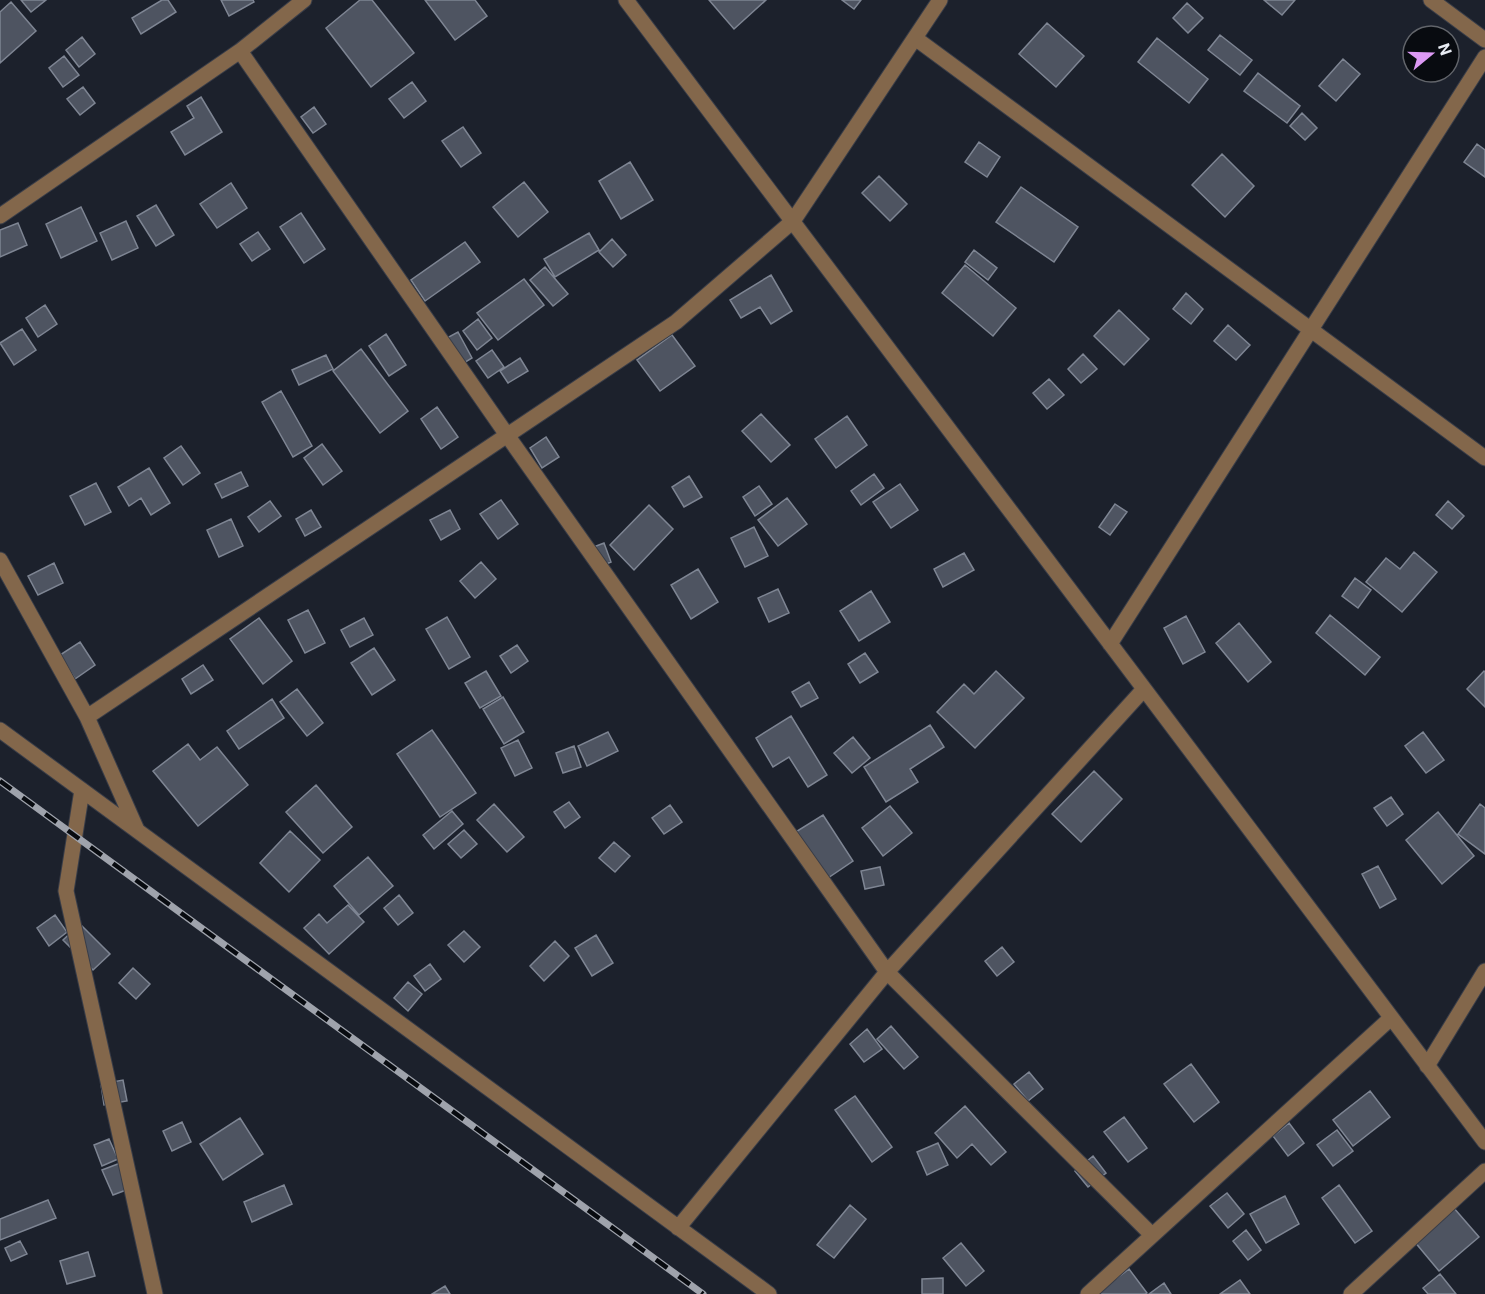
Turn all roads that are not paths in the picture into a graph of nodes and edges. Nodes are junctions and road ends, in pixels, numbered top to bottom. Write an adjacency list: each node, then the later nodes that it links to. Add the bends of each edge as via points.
1 (304, 0): 7 (street)
2 (626, 0): 10 (street)
3 (940, 0): 5 (street)
4 (1431, 0): 6 (street)
5 (915, 38): 10 (street); 11 (street)
6 (1485, 40)
7 (240, 51): 9 (street); 12 (street)
8 (1485, 57): 11 (street)
9 (0, 216)
10 (793, 221): 12 (street, via 676,322); 15 (street)
11 (1312, 328): 13 (street); 15 (street)
12 (507, 435): 17 (street); 22 (street)
13 (1485, 458)
14 (0, 561): 17 (street)
15 (1110, 644): 16 (street)
16 (1144, 689): 22 (street); 23 (street)
17 (87, 717): 20 (street)
18 (0, 730): 19 (street)
19 (82, 790): 20 (street); 29 (street, via 66,891)
20 (137, 831): 27 (street)
21 (1485, 971): 24 (street)
22 (887, 972): 27 (street); 28 (street)
23 (1391, 1018): 24 (street); 28 (street)
24 (1427, 1066): 25 (street)
25 (1485, 1142)
26 (1485, 1171): 32 (street)
27 (678, 1228): 30 (street)
28 (1152, 1235): 31 (street)
29 (155, 1294)
30 (769, 1294)
31 (1088, 1294)
32 (1351, 1294)

